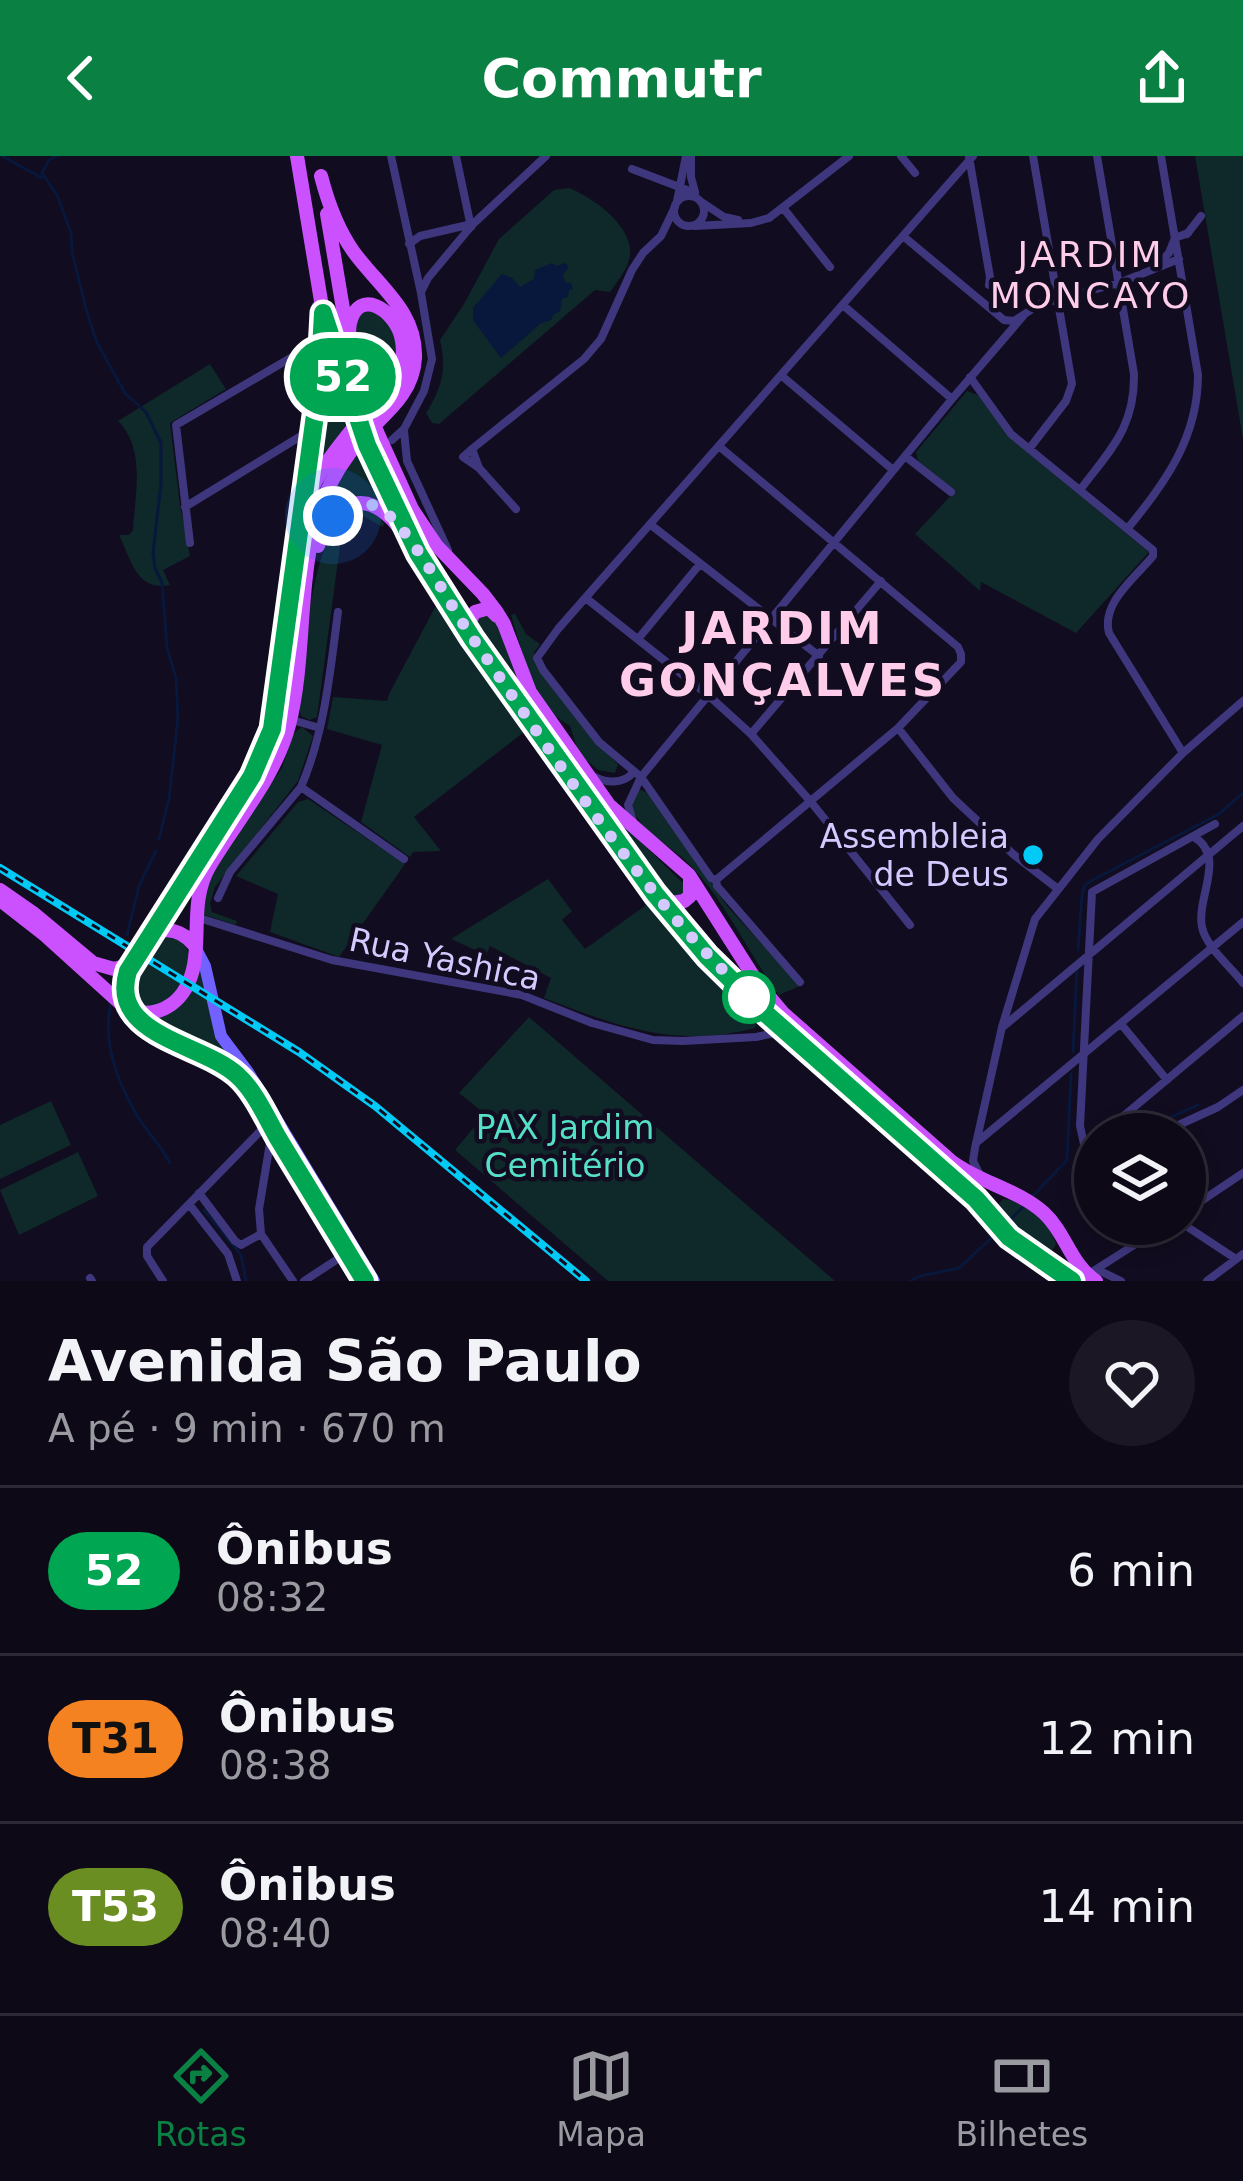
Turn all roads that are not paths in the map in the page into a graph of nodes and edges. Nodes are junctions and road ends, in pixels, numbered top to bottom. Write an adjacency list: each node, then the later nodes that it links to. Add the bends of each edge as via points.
1 (297, 156): 36 (main road)
2 (317, 156): 15 (main road)
3 (391, 156): 28 (street)
4 (456, 156): 22 (street)
5 (546, 156): 22 (street)
6 (688, 156): 16 (street); 17 (street)
7 (849, 156): 19 (street)
8 (901, 156): 14 (street)
9 (1033, 156): 35 (street)
10 (1096, 156): 32 (street)
11 (1161, 156): 25 (street)
12 (971, 157): 27 (street); 33 (street)
13 (632, 169): 16 (street)
14 (915, 172)
15 (321, 176): 43 (main road); 50 (main road, via 340,230 414,338 406,389)
16 (679, 185): 17 (street); 18 (street)
17 (698, 198): 18 (street); 21 (street, via 724,217); 23 (street, via 703,217)
18 (675, 205): 23 (street, via 678,222); 26 (street)
19 (784, 209): 21 (street); 30 (street)
20 (1201, 216): 24 (street)
21 (769, 218): 23 (street)
22 (472, 225): 28 (street); 34 (street)
23 (693, 226): 26 (street)
24 (1188, 232): 25 (street); 29 (street)
25 (1174, 233): 29 (street); 31 (street)
26 (662, 236): 54 (street, via 632,270 601,339)
27 (903, 236): 37 (street); 39 (street)
28 (410, 244): 34 (street)
29 (1178, 254): 31 (street); 64 (street, via 1198,398 1183,451)
30 (830, 267)
31 (1154, 268): 32 (street)
32 (1119, 283): 35 (street); 58 (street, via 1135,374 1132,411)
33 (988, 285)
34 (421, 293): 49 (street, via 431,367)
35 (1058, 299): 38 (street); 53 (street, via 1072,384)
36 (320, 302): 41 (street); 48 (main road); 62 (main road, via 319,386)
37 (844, 306): 45 (street); 47 (street)
38 (1024, 315): 39 (street); 40 (street)
39 (1004, 320): 40 (street)
40 (1001, 340): 46 (street)
41 (313, 341): 42 (street); 44 (street)
42 (299, 352): 44 (street); 60 (street, via 176,425)
43 (350, 352): 48 (main road); 50 (main road, via 358,310 376,306 392,315 403,346 397,378 374,408)
44 (312, 355): 60 (street, via 301,436)
45 (782, 376): 52 (street); 57 (street)
46 (970, 377): 47 (street); 53 (street)
47 (952, 399): 55 (street)
48 (360, 406): 50 (main road, bridge)
49 (404, 429): 50 (street); 51 (street)
50 (373, 434): 51 (street); 62 (main road, via 325,464); 68 (main road); 70 (main road, via 412,509); 72 (main road, via 338,470 323,501)
51 (404, 445): 70 (street)
52 (720, 447): 63 (street); 67 (street)
53 (1029, 448): 58 (street)
54 (472, 449): 56 (street); 56 (street, via 463,458)
55 (905, 456): 57 (street); 59 (street)
56 (478, 468): 61 (street)
57 (893, 470): 67 (street)
58 (1080, 490): 64 (street)
59 (951, 492)
60 (185, 507): 66 (street)
61 (516, 509)
62 (299, 523): 111 (main road, via 266,746)
63 (651, 525): 69 (street); 74 (street)
64 (1128, 529): 65 (street)
65 (1141, 540): 71 (street); 71 (street, via 1157,550)
66 (190, 543)
67 (834, 543): 73 (street); 76 (street)
68 (418, 553): 72 (main road, via 392,518 357,502 333,516); 79 (main road)
69 (700, 564): 76 (street); 78 (street)
70 (457, 567): 77 (main road)
71 (1141, 571): 87 (street, via 1106,622)
72 (306, 579): 83 (main road)
73 (881, 581): 80 (street); 85 (street, via 962,655)
74 (587, 599): 78 (street); 89 (street, via 537,658 599,742)
75 (338, 612): 84 (street)
76 (770, 618): 80 (street); 81 (street)
77 (504, 625): 79 (main road, via 489,608 472,615); 88 (main road, via 530,692)
78 (638, 639): 81 (street)
79 (485, 655): 99 (main road)
80 (819, 656): 86 (street)
81 (709, 695): 86 (street); 91 (street)
82 (1243, 701): 87 (street)
83 (290, 720): 84 (street); 108 (main road, via 269,772 202,880)
84 (320, 728): 93 (street)
85 (898, 728): 94 (street); 104 (street, via 953,798)
86 (751, 734): 94 (street)
87 (1183, 753): 92 (street)
88 (578, 762): 89 (street, via 606,781 628,779); 97 (main road)
89 (632, 768): 91 (street)
90 (1148, 771): 92 (street)
91 (641, 777): 97 (street, via 628,805); 103 (street)
92 (1155, 781): 104 (street)
93 (301, 787): 101 (street); 106 (street)
94 (811, 802): 103 (street); 110 (street)
95 (1215, 824): 98 (street)
96 (1243, 826): 100 (street)
97 (640, 832): 102 (main road)
98 (1192, 836): 100 (street); 115 (street, via 1094,890)
99 (620, 848): 102 (main road, via 672,903 690,896); 114 (main road)
100 (1209, 854): 113 (street, via 1202,921); 115 (street)
101 (404, 859)
102 (689, 875): 118 (main road)
103 (716, 880): 119 (street)
104 (1058, 889): 121 (street, via 1035,919)
105 (0, 890): 116 (main road, via 93,963)
106 (218, 898)
107 (0, 900): 123 (main road)
108 (203, 919): 112 (main road); 117 (main road); 129 (street, Rua Yashica, via 332,960 522,994 653,1040)
109 (1243, 922): 113 (street)
110 (910, 926)
111 (152, 933): 112 (main road, via 177,931); 116 (main road)
112 (194, 944): 117 (main road); 123 (main road, via 193,970 173,1003 153,1014)
113 (1214, 946): 120 (street); 126 (street)
114 (707, 956): 118 (main road, via 691,928 712,916); 124 (main road)
115 (1088, 956): 122 (street); 130 (street)
116 (132, 964): 123 (main road, via 124,988)
117 (205, 966): 137 (main road, via 221,1036)
118 (758, 982): 140 (main road)
119 (800, 982)
120 (1243, 982)
121 (1012, 997): 122 (street); 127 (street)
122 (1028, 1006): 127 (street)
123 (129, 1011): 137 (main road, via 233,1072)
124 (764, 1012): 128 (main road); 129 (street)
125 (1243, 1016): 131 (street)
126 (1121, 1024): 130 (street); 131 (street)
127 (1003, 1027): 133 (street)
128 (786, 1031): 129 (street, Rua Yashica); 148 (main road)
129 (756, 1037)
130 (1082, 1056): 134 (street); 138 (street)
131 (1167, 1080): 135 (street)
132 (1243, 1090): 136 (street)
133 (983, 1112): 138 (street); 139 (street)
134 (1080, 1113)
135 (1127, 1113)
136 (1206, 1113)
137 (272, 1122): 143 (street); 149 (street); 152 (main road)
138 (1001, 1123): 139 (street)
139 (975, 1146): 140 (street, via 966,1160); 142 (street, via 975,1167)
140 (951, 1161): 142 (main road)
141 (1243, 1173): 145 (street)
142 (994, 1185): 144 (main road)
143 (199, 1193): 146 (street); 149 (street, via 241,1245)
144 (1023, 1198): 147 (main road); 148 (main road, via 994,1201)
145 (1206, 1198)
146 (189, 1204): 156 (street, via 147,1247); 157 (street, via 228,1254)
147 (1054, 1223): 153 (main road, via 1056,1255); 155 (main road)
148 (997, 1224): 153 (main road)
149 (261, 1234): 158 (street)
150 (1206, 1237): 154 (street)
151 (1136, 1245): 155 (street)
152 (349, 1252): 159 (street); 160 (main road); 161 (main road)
153 (1031, 1255): 155 (main road)
154 (1240, 1257): 163 (street)
155 (1088, 1277): 162 (street)
156 (164, 1281)
157 (237, 1281)
158 (292, 1281)
159 (304, 1281)
160 (365, 1281)
161 (374, 1281)
162 (1121, 1281)
163 (1207, 1281)

